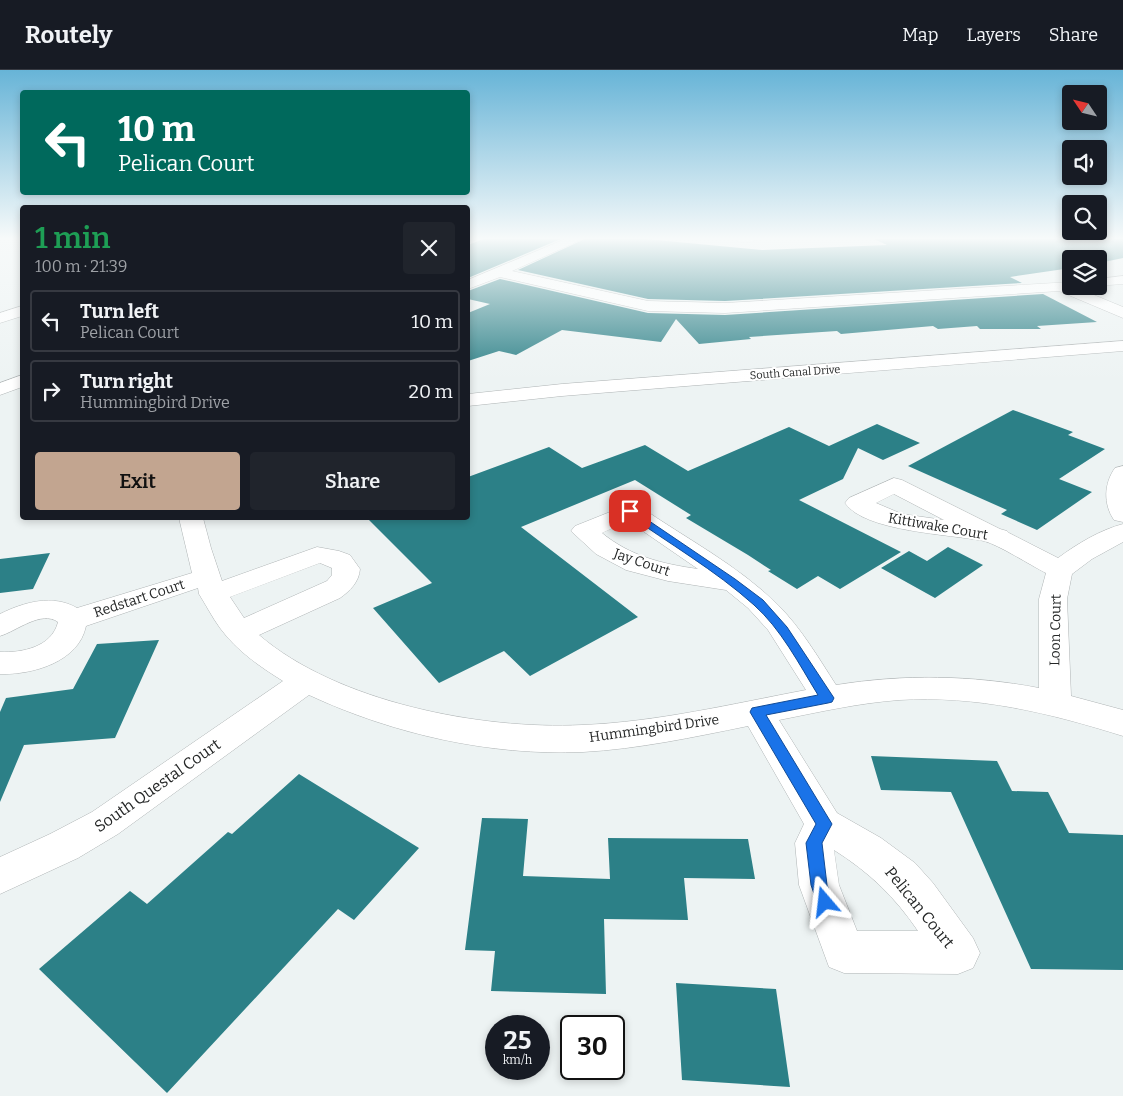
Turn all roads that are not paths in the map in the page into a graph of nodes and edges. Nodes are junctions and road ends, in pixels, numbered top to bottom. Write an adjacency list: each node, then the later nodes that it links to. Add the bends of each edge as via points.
1 (559, 286): 2 (street, via 648,306 683,308)
2 (1062, 286)
3 (1107, 293): 5 (street)
4 (1084, 295): 7 (street)
5 (1123, 300)
6 (20, 312): 8 (street)
7 (1123, 313)
8 (0, 318)
9 (1123, 346): 14 (street, South Canal Drive)
10 (20, 366): 11 (street)
11 (0, 373)
12 (20, 382): 13 (street)
13 (0, 389)
14 (470, 400)
15 (1123, 474): 16 (street, via 1118,478)
16 (1123, 515)
17 (190, 520): 22 (street, Hummingbird Drive)
18 (1123, 532): 20 (street)
19 (998, 536): 20 (street, Kittiwake Court)
20 (1061, 570): 29 (street, Loon Court, via 1053,599)
21 (731, 582): 28 (street, via 759,603 783,630)
22 (209, 586): 23 (street, Redstart Court, via 150,594); 25 (street, Hummingbird Drive); 25 (street, Redstart Court, via 317,555 329,555 345,564 342,583 330,592)
23 (73, 620): 24 (street, via 58,610 45,610 15,618); 26 (street, via 69,636 49,652 20,663)
24 (0, 626)
25 (239, 632): 27 (street, Hummingbird Drive, via 270,658)
26 (0, 663)
27 (307, 680): 30 (street, Hummingbird Drive, via 344,699 433,726 533,738 589,738 645,732); 33 (street, South Questal Court, via 105,823)
28 (828, 698): 29 (street, Hummingbird Drive, via 916,688 957,689); 30 (street, Hummingbird Drive)
29 (1055, 703): 31 (street, Hummingbird Drive)
30 (757, 712): 32 (street)
31 (1123, 723)
32 (824, 824)
33 (0, 876)

